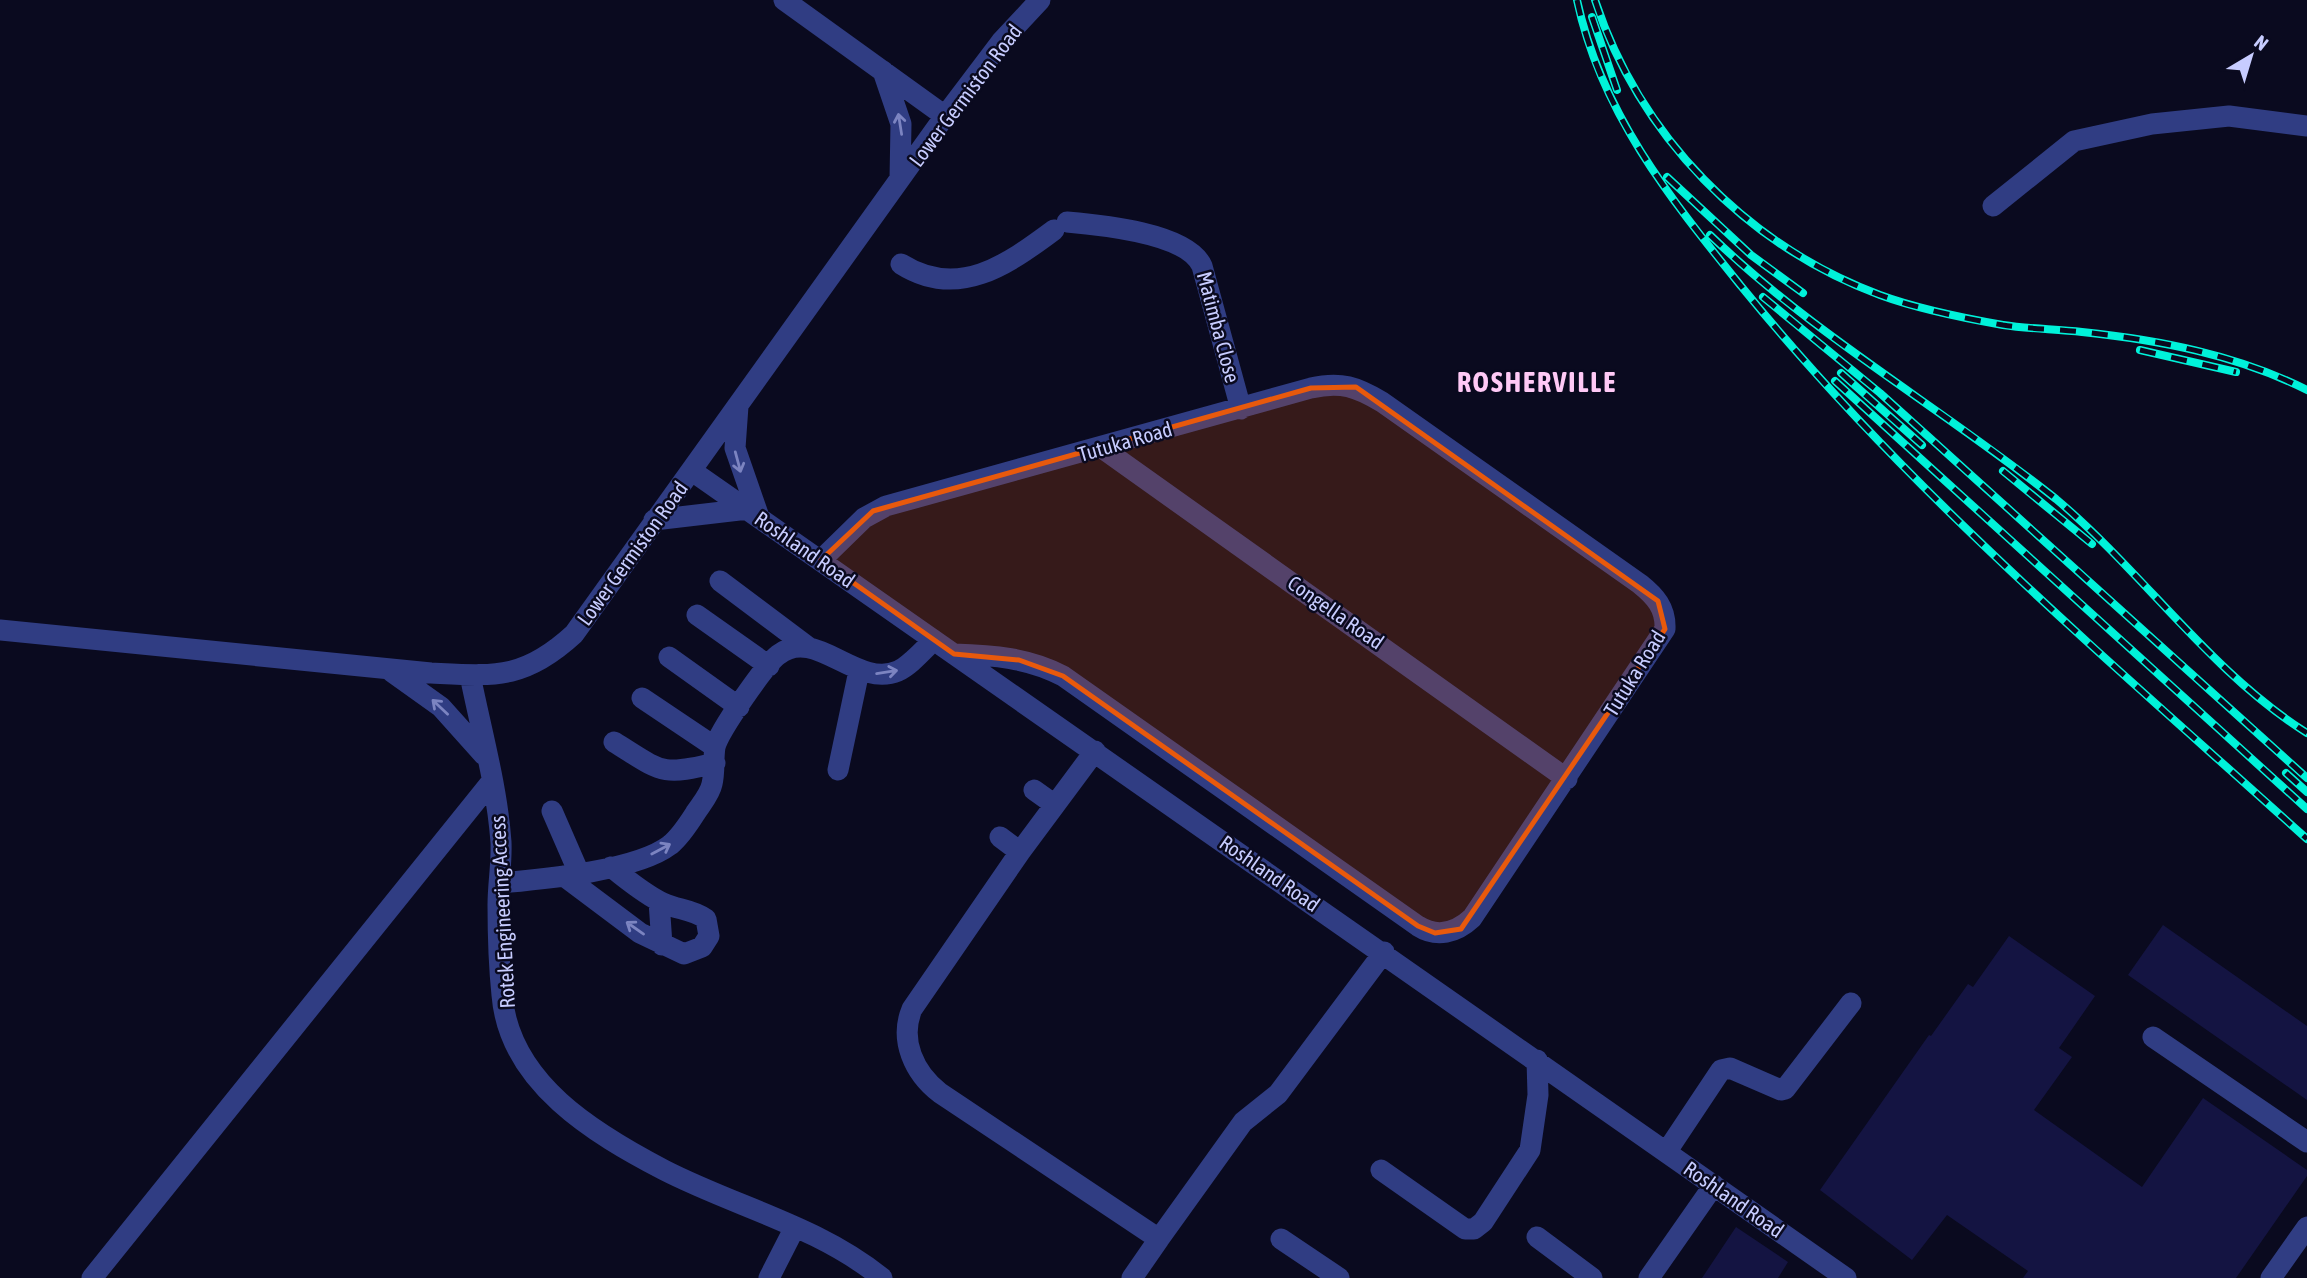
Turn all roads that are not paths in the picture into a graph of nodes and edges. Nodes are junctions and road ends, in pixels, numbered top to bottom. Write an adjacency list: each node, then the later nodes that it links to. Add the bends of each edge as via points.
1 (784, 0): 3 (street)
2 (1040, 0): 4 (street, Lower Germiston Road)
3 (883, 70): 4 (street); 6 (street, one-way to 3, via 901,124)
4 (945, 116): 6 (street, Lower Germiston Road)
5 (2307, 126): 7 (street, via 2229,116 2152,124 2074,141)
6 (900, 181): 9 (street, Lower Germiston Road)
7 (1993, 206)
8 (901, 264): 10 (street, Matimba Close, via 919,275 963,279 1004,263 1060,226 1130,231 1181,246 1202,266)
9 (738, 404): 12 (street, Lower Germiston Road); 13 (street, one-way to 13, via 735,448)
10 (1241, 409): 11 (street, Tutuka Road); 34 (street, Tutuka Road, via 1329,384 1356,387 1651,593 1664,616 1665,629)
11 (1102, 448): 15 (street, Tutuka Road, via 873,511); 34 (street, Congella Road)
12 (692, 471): 13 (street, Roshland Road); 14 (street, Lower Germiston Road)
13 (753, 513): 14 (street); 15 (street, Roshland Road)
14 (654, 520): 26 (street, Lower Germiston Road, via 573,634 553,653 523,670)
15 (821, 560): 19 (street, Roshland Road)
16 (720, 581): 20 (street)
17 (697, 615): 23 (street)
18 (0, 630): 24 (street, Lower Germiston Road)
19 (934, 640): 21 (street, Roshland Road); 25 (street, one-way to 19, via 878,675 897,671)
20 (808, 647): 23 (street, via 792,647); 25 (street)
21 (954, 654): 30 (street, Roshland Road); 34 (street, Tutuka Road, via 1019,660 1063,676 1427,932 1461,929 1472,918)
22 (669, 657): 28 (street)
23 (769, 666): 28 (street)
24 (385, 667): 26 (street, Lower Germiston Road); 32 (street, one-way to 24, via 441,707)
25 (859, 671): 33 (street)
26 (470, 675): 32 (street, Rotek Engineering Access)
27 (642, 698): 31 (street)
28 (739, 708): 31 (street)
29 (614, 742): 31 (street, via 665,772 678,772)
30 (1095, 751): 37 (street); 46 (street, Roshland Road)
31 (715, 755): 41 (street, one-way to 31, via 672,844 712,787)
32 (486, 757): 35 (street, Rotek Engineering Access)
33 (838, 770)
34 (1567, 779)
35 (492, 781): 43 (street, Rotek Engineering Access, via 501,844); 59 (street)
36 (1034, 790): 37 (street)
37 (1055, 805): 40 (street)
38 (552, 811): 42 (street)
39 (1000, 837): 40 (street)
40 (1020, 852): 57 (street, via 1011,882 912,1009 907,1033 915,1066 940,1093)
41 (611, 867): 42 (street); 44 (street)
42 (571, 874): 43 (street); 45 (street, one-way to 42)
43 (500, 883): 54 (street, Rotek Engineering Access, via 502,998 518,1046 550,1094 587,1124 656,1165)
44 (659, 901): 45 (street); 45 (street, via 693,910 706,919 709,936 702,947 684,954)
45 (662, 945)
46 (1384, 952): 49 (street, Roshland Road); 57 (street, via 1278,1094 1243,1122)
47 (1852, 1003): 51 (street, via 1786,1089 1730,1068 1721,1070)
48 (2153, 1037): 50 (street)
49 (1537, 1060): 51 (street, Roshland Road); 52 (street, via 1537,1107 1530,1150 1474,1229 1465,1229)
50 (2307, 1142)
51 (1667, 1151): 53 (street, Roshland Road)
52 (1381, 1170)
53 (1714, 1185): 65 (street); 66 (street, Roshland Road)
54 (795, 1227): 60 (street); 61 (street, Rotek Engineering Access, via 850,1254)
55 (2307, 1227): 67 (street)
56 (1537, 1237): 64 (street)
57 (1159, 1239): 62 (street)
58 (1281, 1239): 63 (street)
59 (92, 1278)
60 (769, 1278)
61 (882, 1278)
62 (1132, 1278)
63 (1339, 1278)
64 (1592, 1278)
65 (1649, 1278)
66 (1846, 1278)
67 (2270, 1278)

